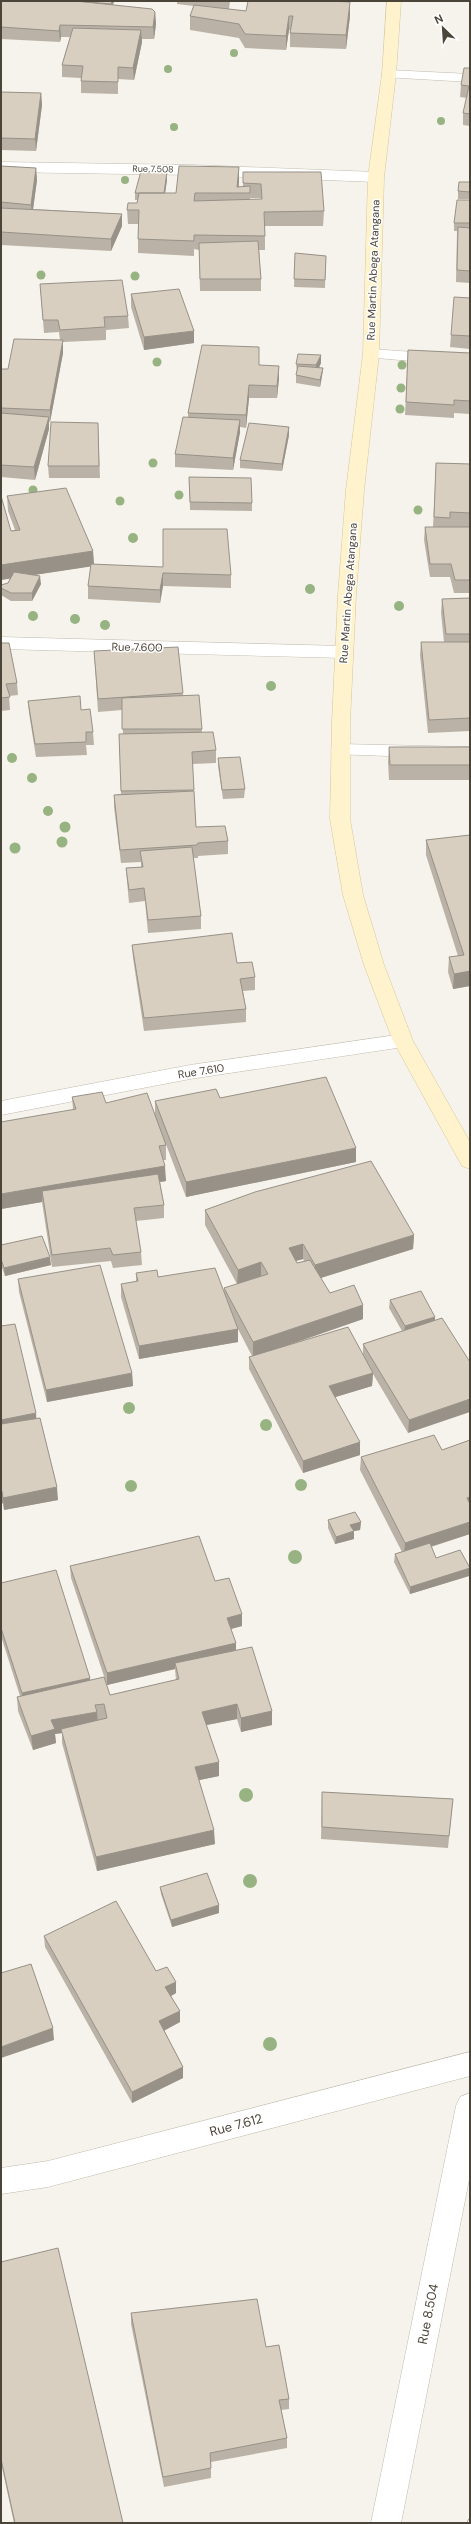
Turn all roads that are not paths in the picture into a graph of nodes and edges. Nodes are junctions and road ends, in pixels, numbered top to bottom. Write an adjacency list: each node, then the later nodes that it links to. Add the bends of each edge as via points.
1 (394, 1): 2 (main road, Rue Martin Abega Atangana)
2 (390, 74): 3 (street); 5 (main road, Rue Martin Abega Atangana)
3 (470, 78)
4 (1, 167): 5 (street, Rue 7.508, via 193,170)
5 (376, 177): 6 (main road, Rue Martin Abega Atangana)
6 (371, 354): 7 (street); 9 (main road, Rue Martin Abega Atangana, via 355,490)
7 (470, 361)
8 (1, 643): 9 (street, Rue 7.600)
9 (344, 652): 10 (main road, Rue Martin Abega Atangana)
10 (340, 750): 11 (street); 12 (main road, Rue Martin Abega Atangana, via 340,819 353,895 374,965)
11 (470, 754)
12 (403, 1041): 13 (street, Rue 7.610, via 190,1072); 14 (main road, Rue Martin Abega Atangana)
13 (1, 1108)
14 (470, 1161)
15 (470, 2064): 17 (street, Rue 7.612, via 48,2174)
16 (470, 2106): 18 (street, Rue 8.504)
17 (1, 2181)
18 (386, 2523)

